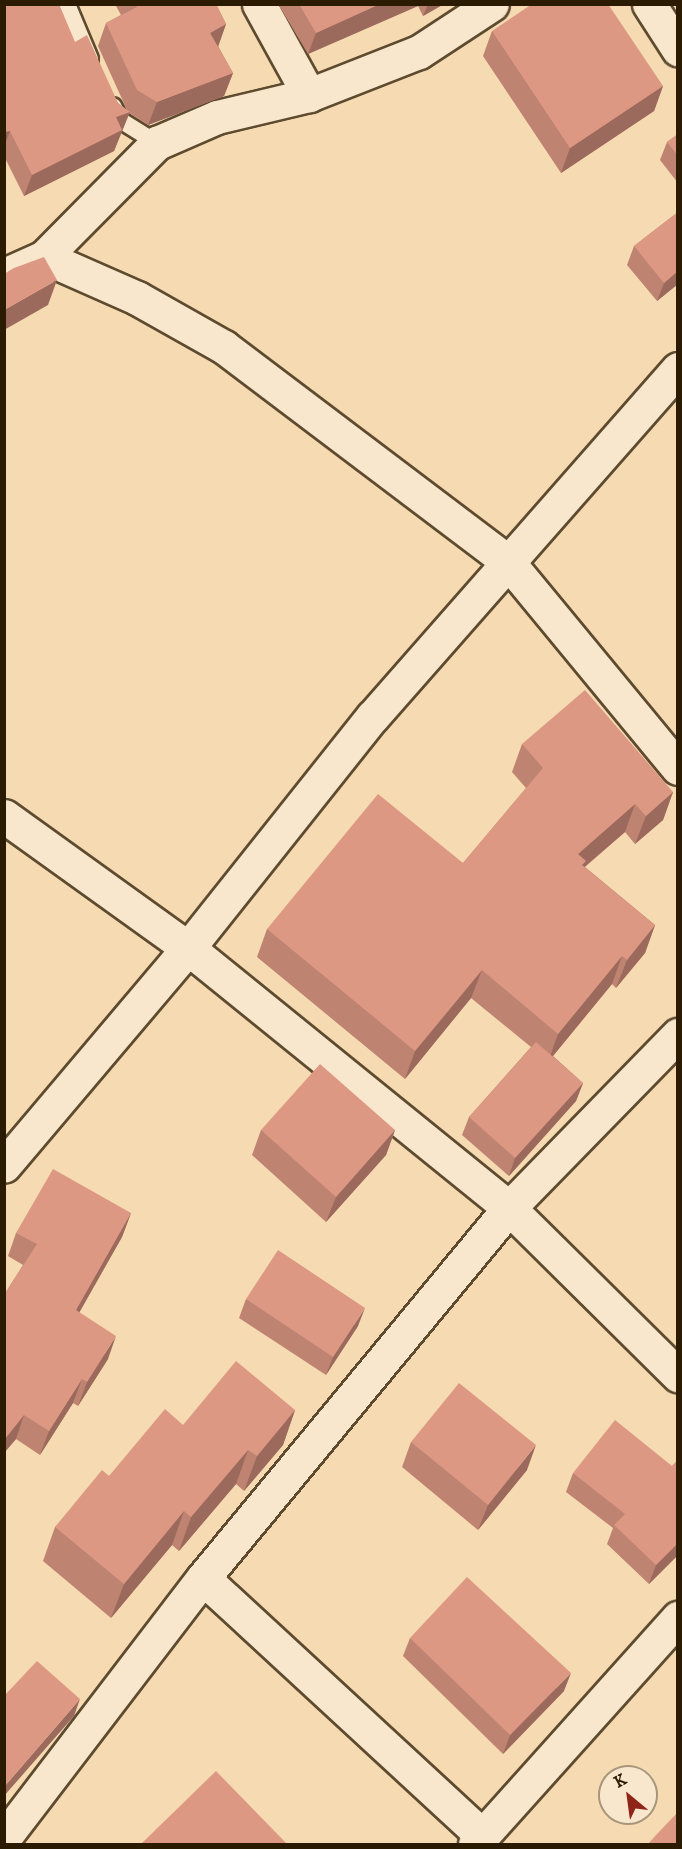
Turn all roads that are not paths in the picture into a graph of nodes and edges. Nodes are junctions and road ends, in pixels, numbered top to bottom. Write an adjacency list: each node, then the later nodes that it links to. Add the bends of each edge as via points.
1 (67, 4): 7 (lane, via 120,120)
2 (259, 4): 6 (street)
3 (492, 4): 6 (street, via 419,52)
4 (649, 4): 5 (street)
5 (678, 49)
6 (309, 95): 7 (street, via 217,117)
7 (157, 143): 8 (street)
8 (44, 257): 9 (street); 11 (street, via 137,298 225,347)
9 (4, 275)
10 (678, 369): 11 (street)
11 (508, 562): 12 (street); 14 (street, via 372,717)
12 (678, 768)
13 (4, 816): 14 (street)
14 (188, 948): 16 (street); 17 (street)
15 (678, 1035): 17 (street)
16 (4, 1166)
17 (509, 1208): 18 (street); 19 (street)
18 (678, 1375)
19 (203, 1578): 21 (street); 22 (street)
20 (678, 1618): 22 (street)
21 (4, 1838)
22 (479, 1840)

